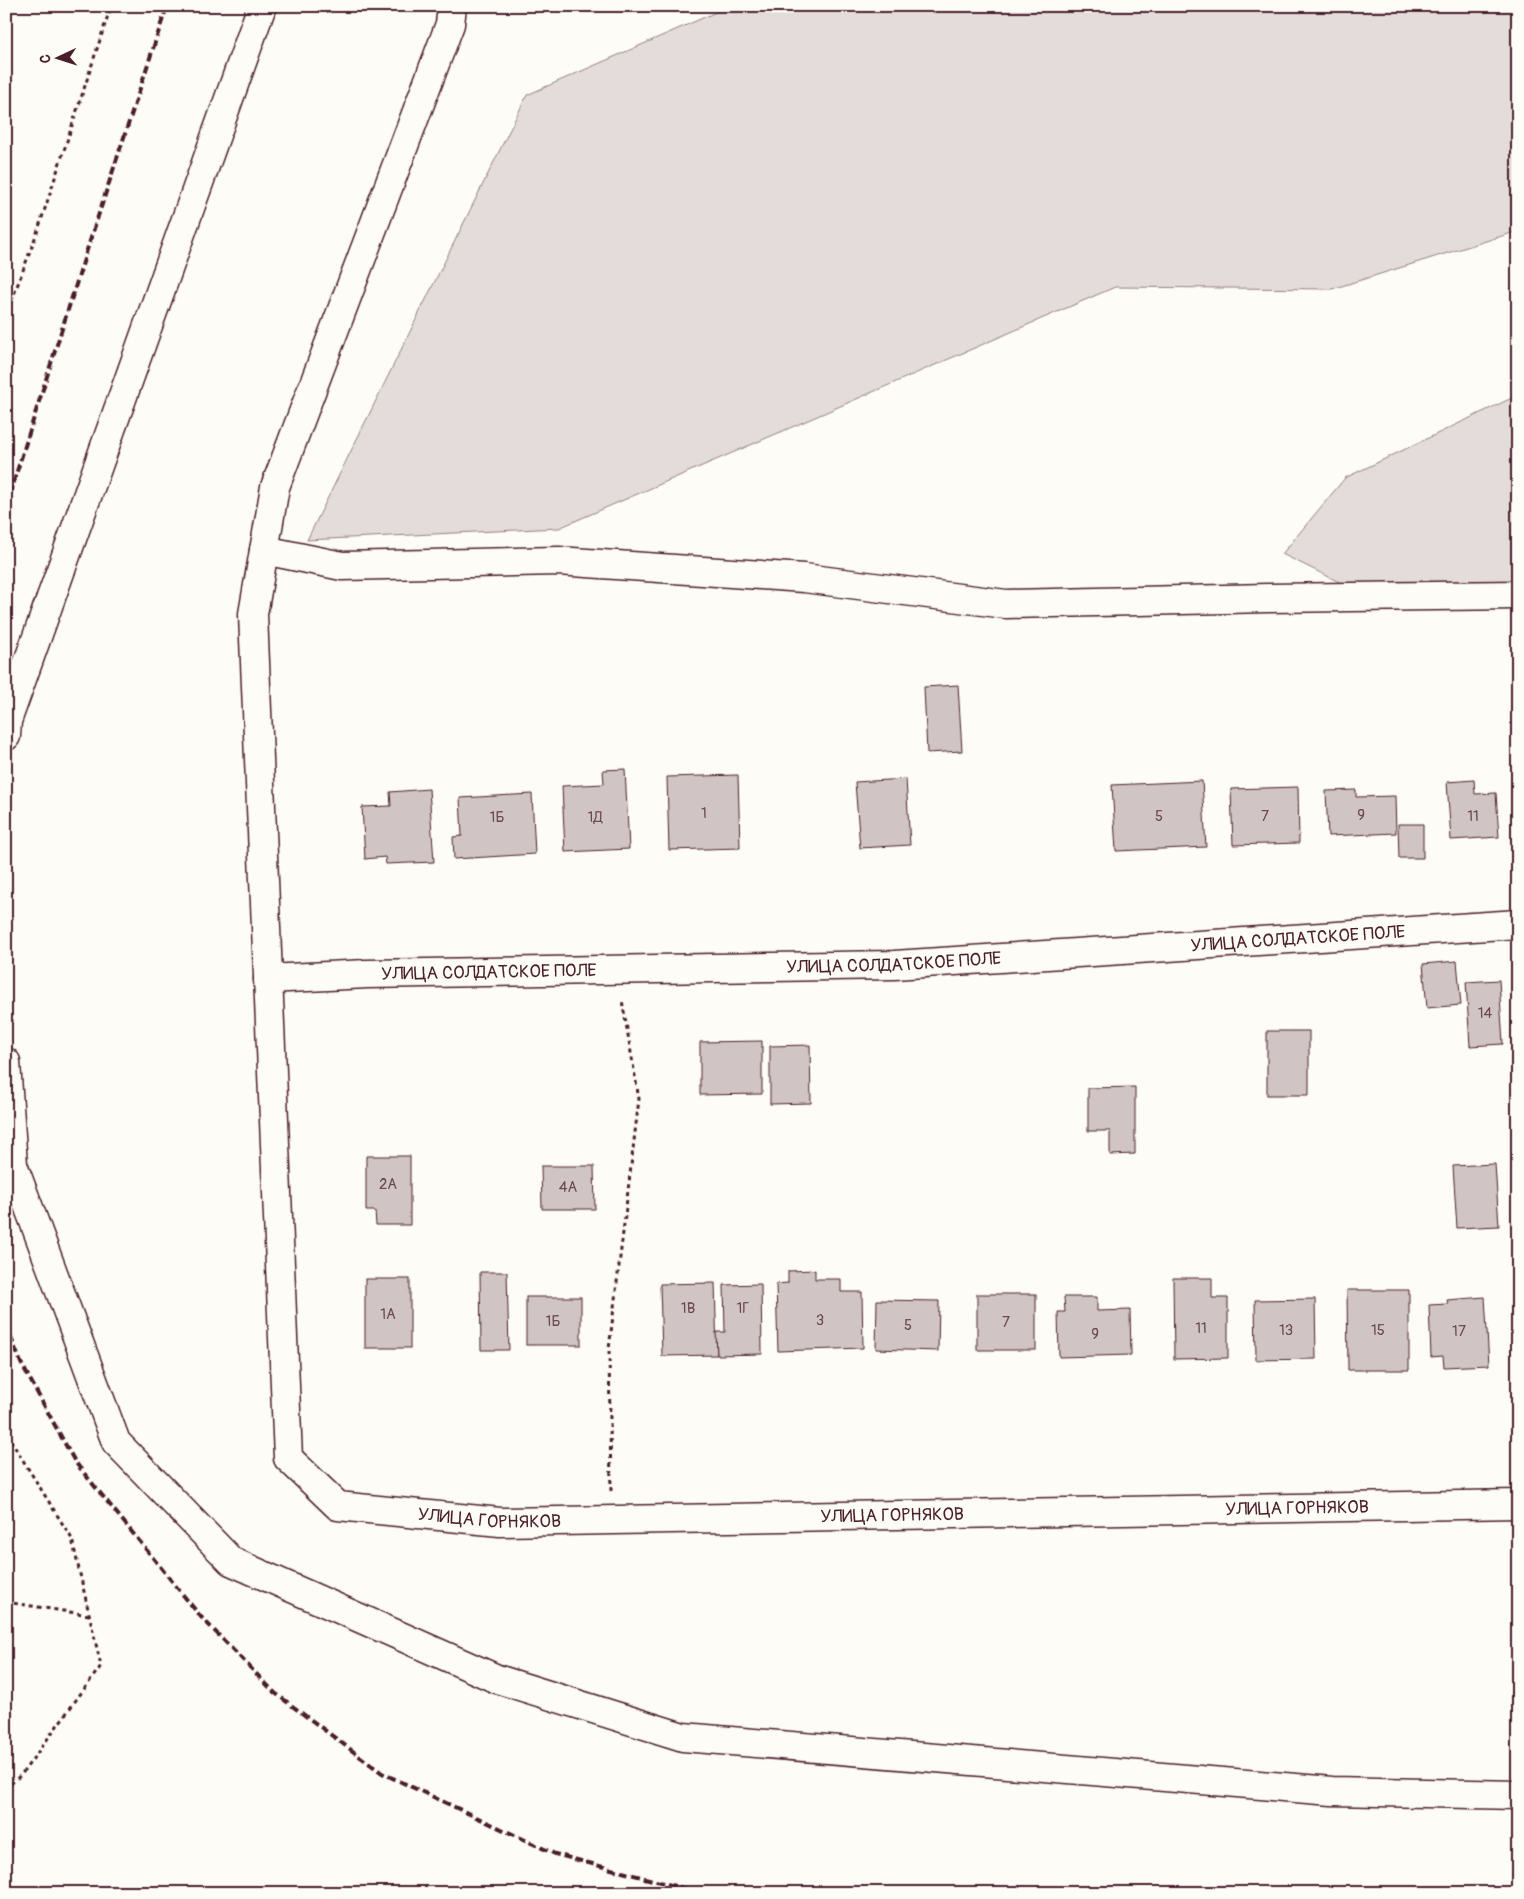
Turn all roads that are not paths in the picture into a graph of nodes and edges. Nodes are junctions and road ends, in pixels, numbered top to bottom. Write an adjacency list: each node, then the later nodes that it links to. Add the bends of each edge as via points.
1 (262, 6): 5 (street, via 7,721)
2 (452, 6): 3 (street, via 450,24 275,487)
3 (264, 550): 4 (street, via 342,566 558,561 804,578 1006,604); 7 (street, via 253,614)
4 (1518, 596)
5 (6, 736)
6 (1518, 924): 7 (street, УЛИЦА СОЛДАТСКОЕ ПОЛЕ, via 894,965 367,974)
7 (268, 979): 9 (street, УЛИЦА ГОРНЯКОВ, via 288,1458 338,1506 500,1522)
8 (6, 1062): 10 (street, via 14,1165 116,1442 231,1561 497,1679 683,1737 1332,1791)
9 (1518, 1504)
10 (1518, 1795)

